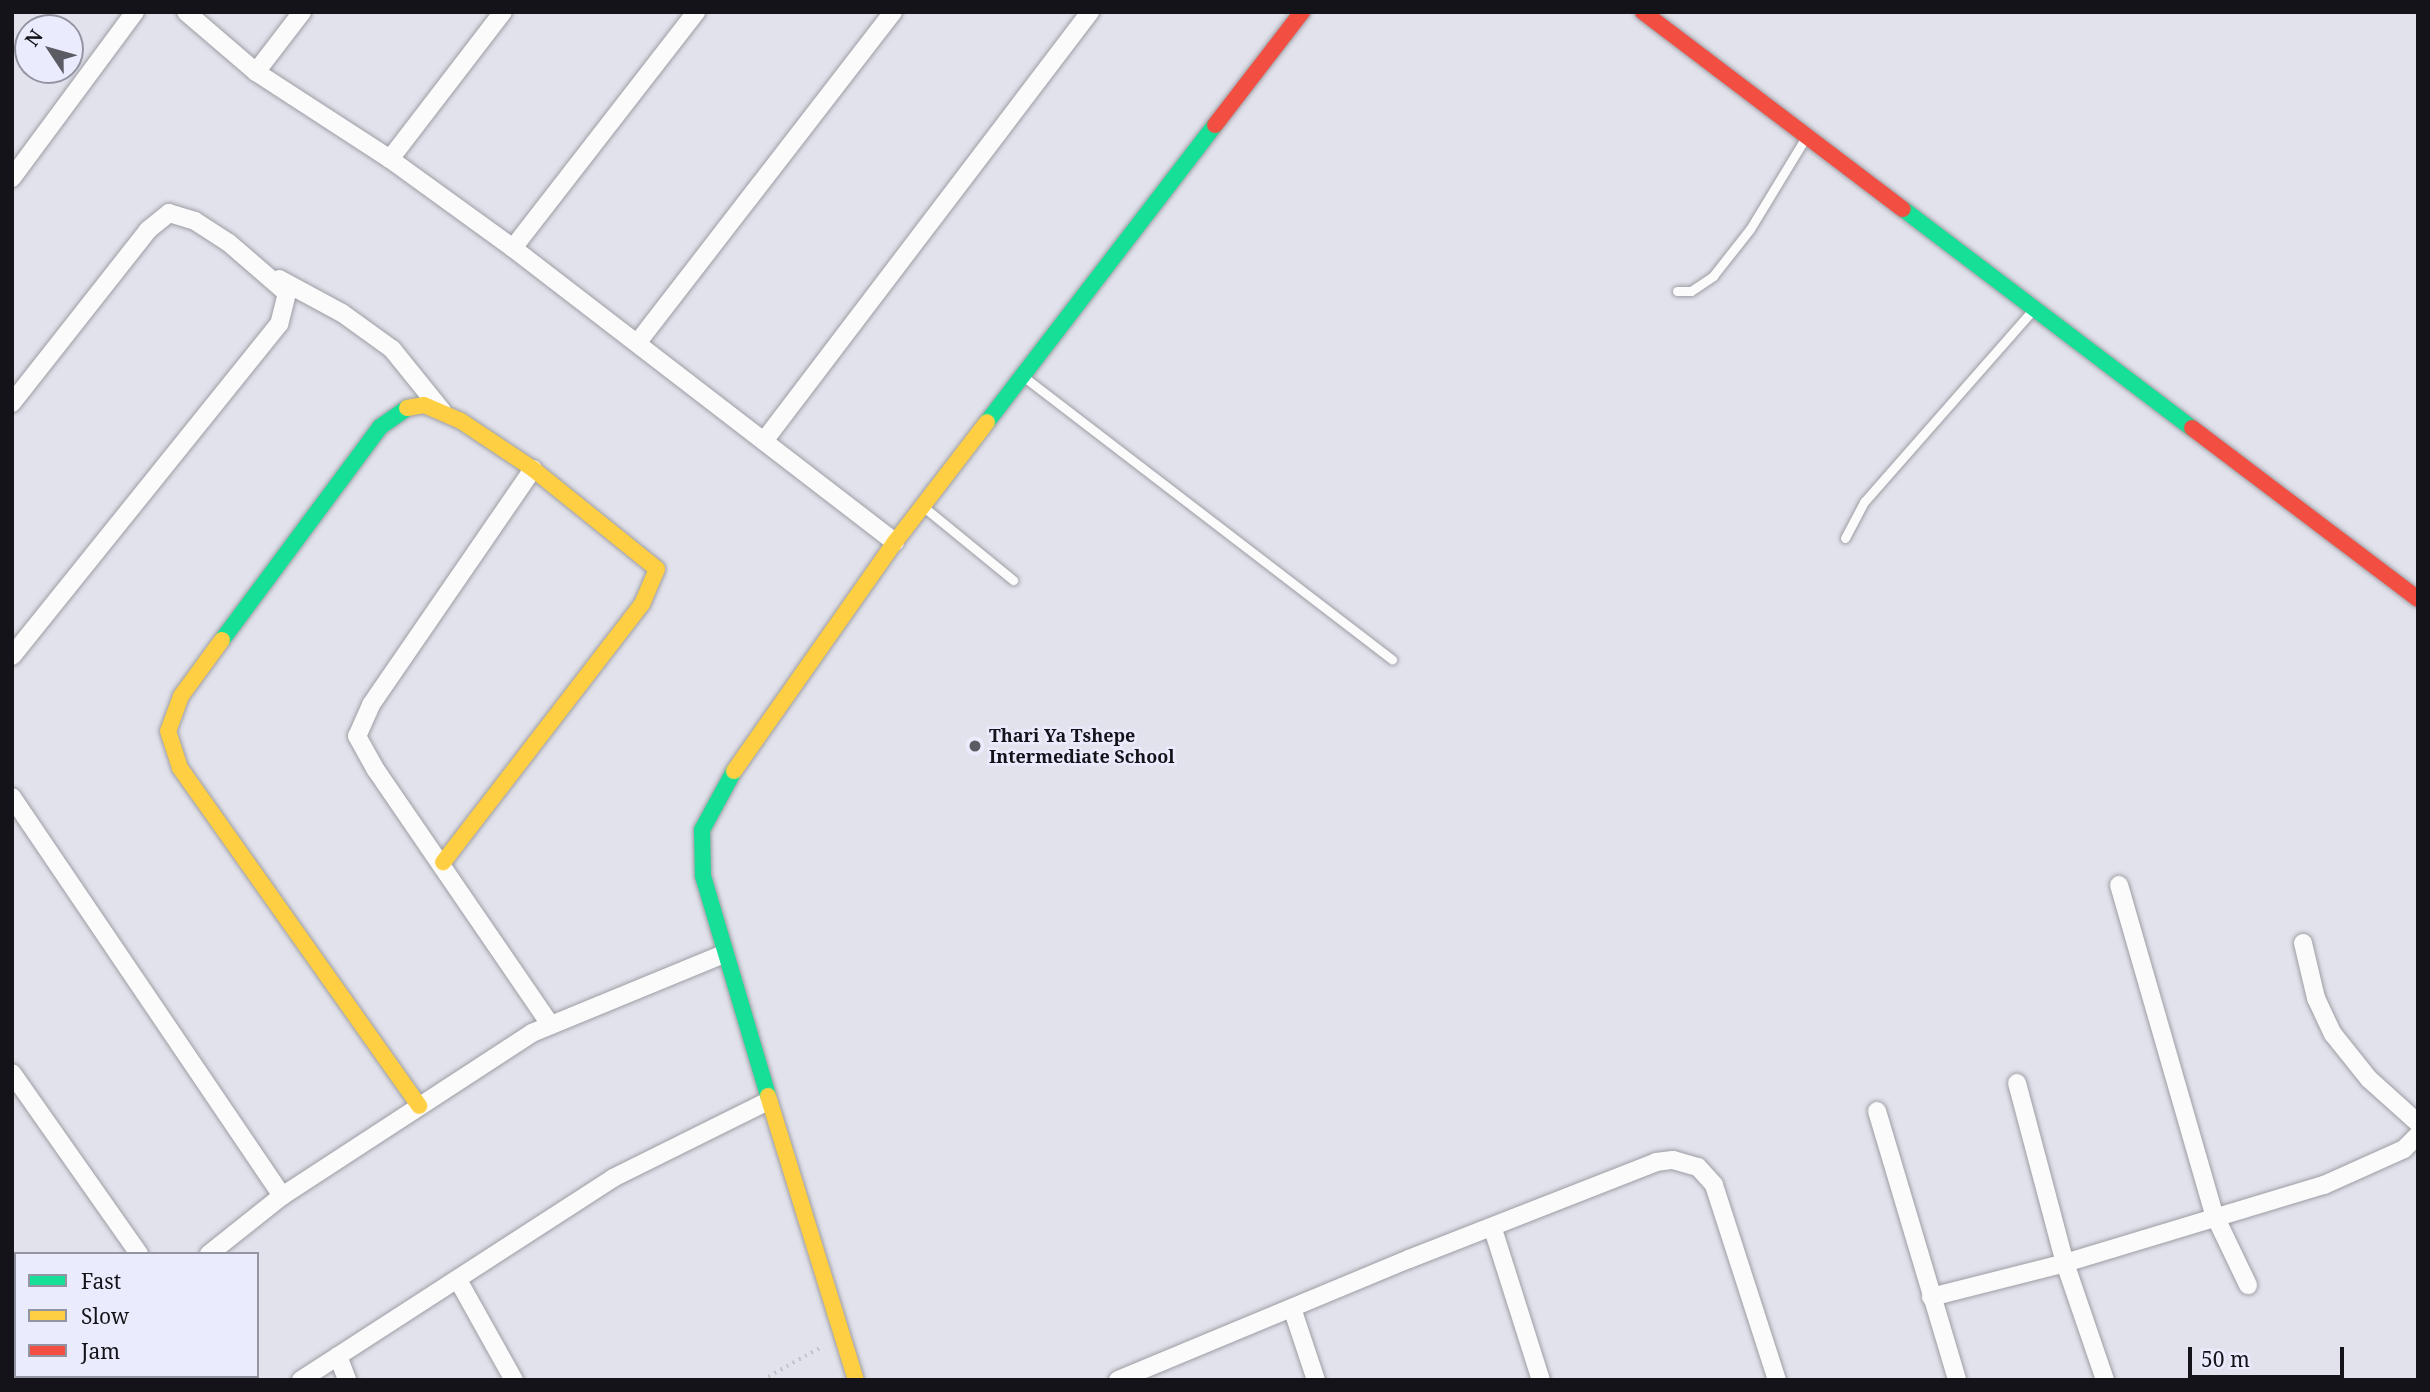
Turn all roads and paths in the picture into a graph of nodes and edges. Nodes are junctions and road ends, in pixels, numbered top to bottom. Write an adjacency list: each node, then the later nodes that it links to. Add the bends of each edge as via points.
1 (135, 12): 13 (street)
2 (187, 12): 10 (street)
3 (302, 12): 10 (street)
4 (503, 12): 12 (street)
5 (696, 12): 14 (street)
6 (892, 12): 18 (street)
7 (1090, 12): 22 (street)
8 (1301, 12): 19 (street)
9 (1643, 12): 11 (street)
10 (256, 72): 12 (street)
11 (1808, 135): 16 (lane, via 1750,229 1713,276 1701,286); 17 (street)
12 (390, 159): 14 (street)
13 (12, 178)
14 (513, 248): 18 (street)
15 (267, 272): 20 (street, via 195,221 169,213 148,230); 21 (street, via 342,313 392,349); 29 (street, via 287,293 279,324)
16 (1677, 291)
17 (2034, 308): 25 (lane, via 1864,502); 28 (street)
18 (638, 342): 22 (street)
19 (1022, 376): 24 (street); 30 (lane)
20 (12, 403)
21 (442, 411): 23 (street); 40 (street, via 409,406 380,427 181,696 168,731 180,768)
22 (764, 441): 26 (street)
23 (533, 469): 32 (street, via 360,723 357,736 362,750); 32 (street, via 649,558 657,576 642,604)
24 (924, 507): 26 (street); 27 (lane)
25 (1845, 538)
26 (895, 542): 35 (street, via 742,757 709,811 700,850)
27 (1013, 580)
28 (2418, 599)
29 (12, 656)
30 (1392, 659)
31 (12, 797): 44 (street)
32 (443, 862): 36 (street)
33 (2119, 885): 45 (street)
34 (2303, 943): 42 (street, via 2316,998 2333,1034 2369,1080)
35 (724, 954): 36 (street); 39 (street)
36 (550, 1024): 40 (street)
37 (12, 1073): 47 (street)
38 (2017, 1083): 49 (street)
39 (766, 1102): 50 (street, via 613,1178); 54 (street)
40 (419, 1106): 44 (street)
41 (1877, 1111): 52 (street)
42 (2418, 1123)
43 (2418, 1135): 45 (street, via 2404,1149 2358,1172)
44 (282, 1196): 48 (street)
45 (2214, 1214): 49 (street); 51 (street)
46 (1493, 1229): 53 (street); 63 (street); 64 (street, via 1656,1162 1673,1160 1698,1167 1714,1185 1727,1218)
47 (138, 1252)
48 (212, 1252)
49 (2065, 1263): 52 (street); 66 (street)
50 (458, 1280): 55 (street); 58 (street)
51 (2248, 1284)
52 (1931, 1297): 65 (street)
53 (1293, 1308): 61 (street); 62 (street)
54 (843, 1335): 59 (path); 60 (street)
55 (338, 1356): 56 (street); 57 (street)
56 (301, 1380)
57 (347, 1380)
58 (514, 1380)
59 (762, 1380)
60 (856, 1380)
61 (1118, 1380)
62 (1316, 1380)
63 (1541, 1380)
64 (1777, 1380)
65 (1957, 1380)
66 (2105, 1380)

